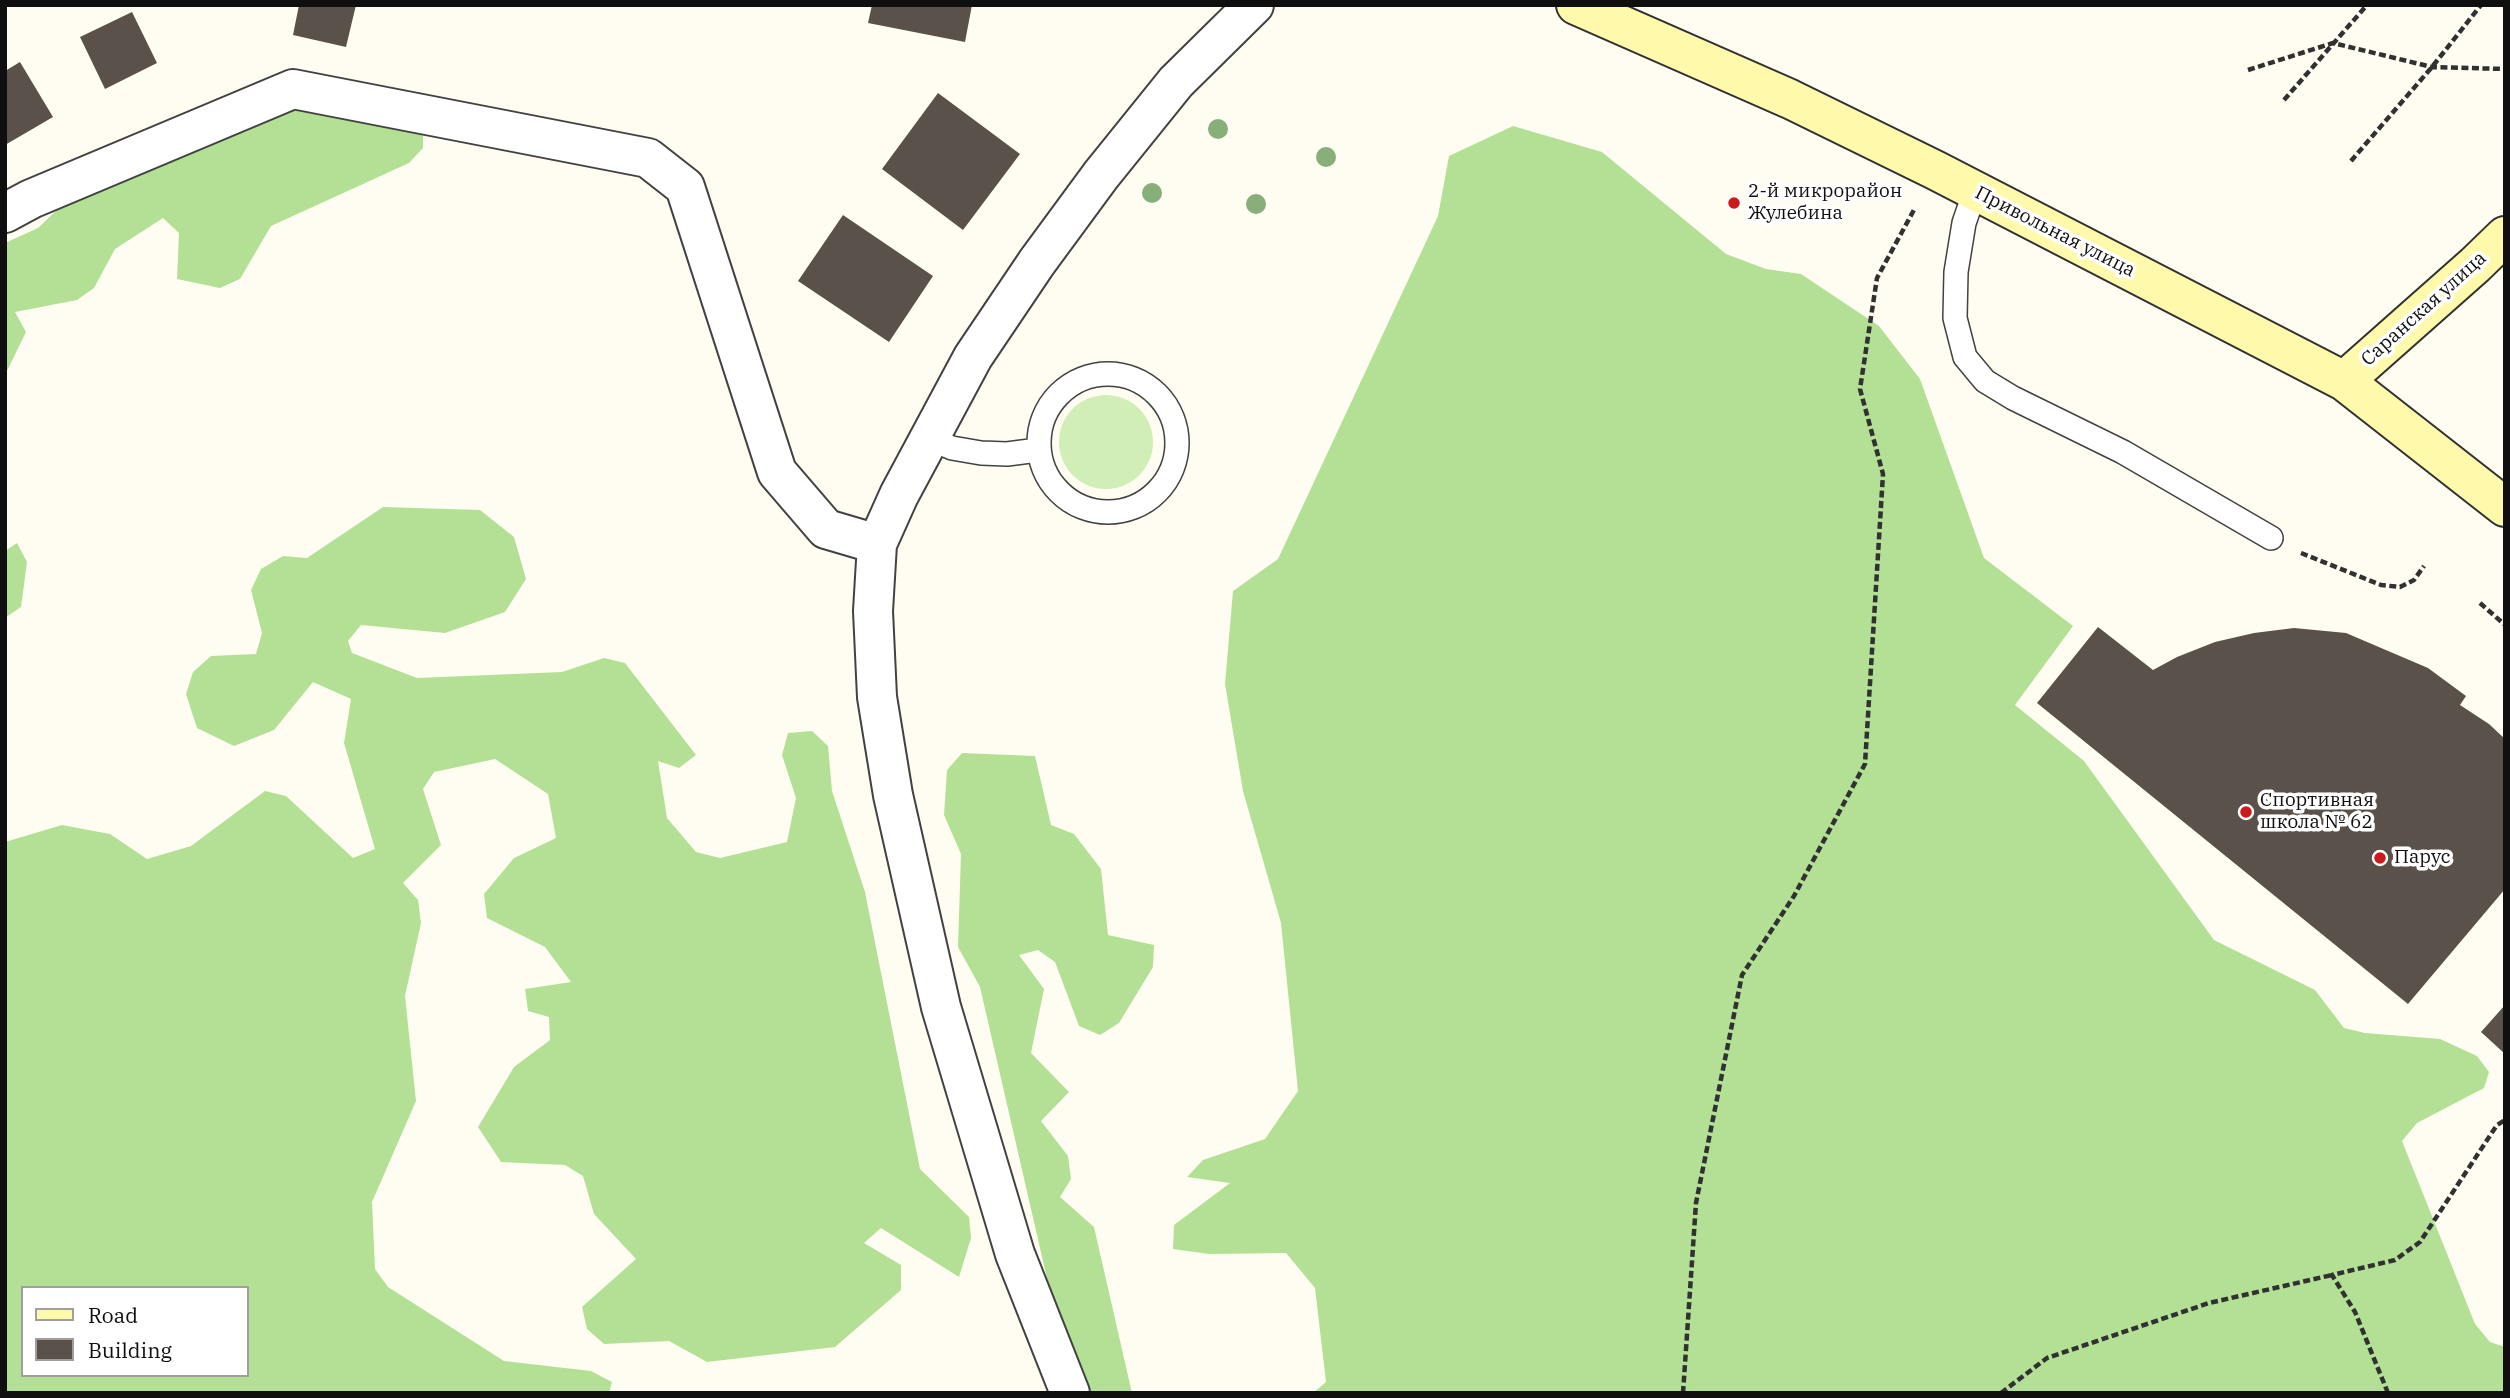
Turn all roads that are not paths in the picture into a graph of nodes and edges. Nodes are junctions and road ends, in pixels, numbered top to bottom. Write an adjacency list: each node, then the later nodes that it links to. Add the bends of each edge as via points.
1 (1254, 5): 7 (street, via 1176,82 1101,175 973,357)
2 (1576, 5): 3 (main road, Привольная улица, via 1790,99)
3 (1975, 191): 6 (main road, Привольная улица); 10 (lane, via 1958,260 1955,318 1965,357 1978,373 2013,398 2123,452)
4 (5, 213): 11 (street, via 293,89 648,158 685,187 777,472 826,528)
5 (2505, 236): 6 (main road, Саранская улица)
6 (2344, 381): 9 (main road, Привольная улица)
7 (928, 438): 8 (lane, via 981,453); 11 (street)
8 (1038, 450): 8 (lane, via 1040,426 1049,404 1072,382 1098,373 1137,379 1163,399 1178,434 1169,477 1142,504 1113,513 1082,508 1055,489 1042,469)
9 (2505, 507)
10 (2270, 537)
11 (877, 544): 12 (street, via 873,611 877,697 893,795 932,968 1015,1254)
12 (1070, 1393)

